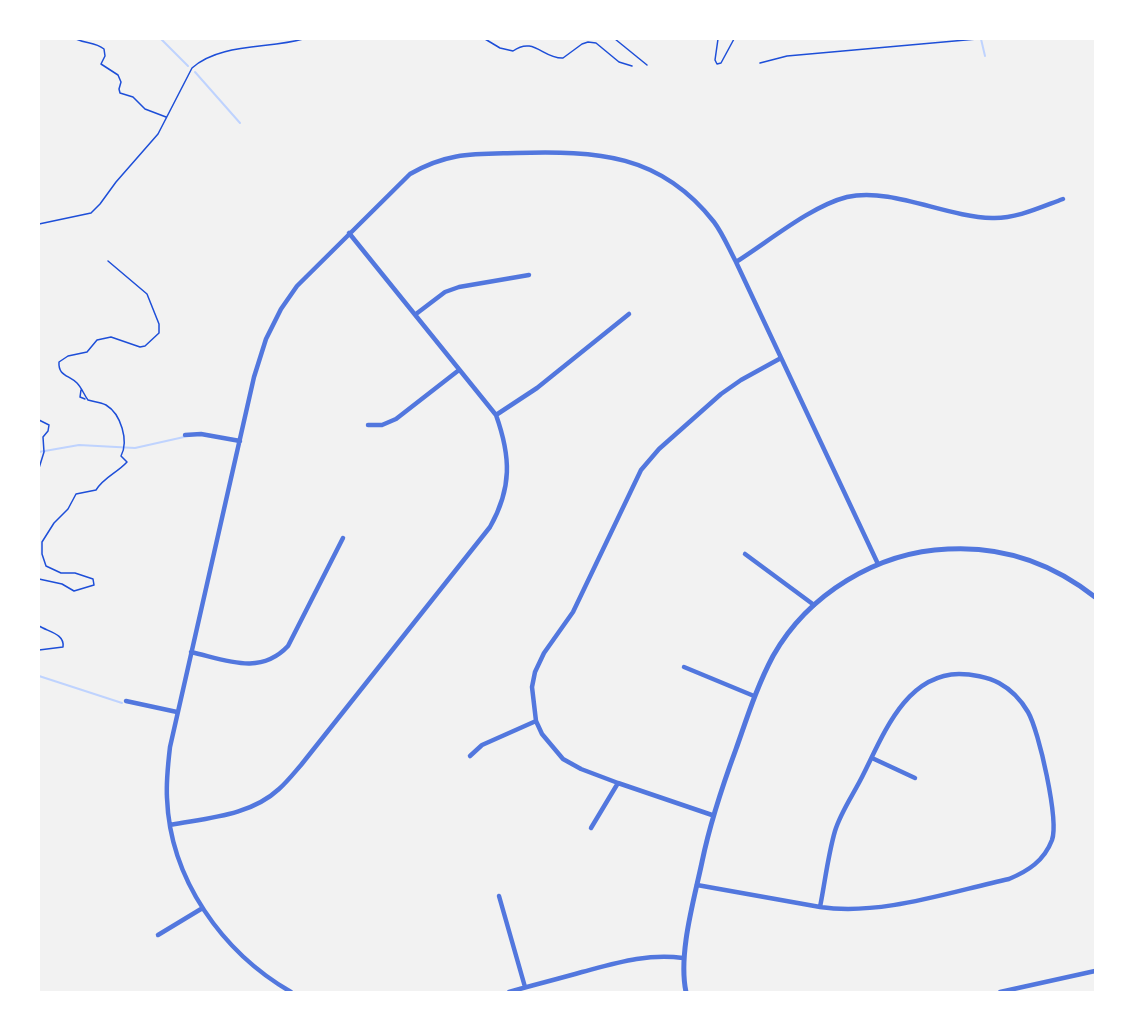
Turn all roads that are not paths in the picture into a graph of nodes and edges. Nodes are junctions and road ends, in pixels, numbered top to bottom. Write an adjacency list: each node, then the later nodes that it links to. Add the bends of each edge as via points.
1 (1063, 199): 3 (street, via 995,219 882,197 848,197 822,207)
2 (349, 233): 3 (street, via 411,174 446,157 593,155 636,163 676,185 715,224); 5 (street); 12 (street, via 297,286 281,309 263,349)
3 (736, 262): 7 (street)
4 (529, 275): 5 (street, via 459,287 445,292)
5 (416, 314): 8 (street)
6 (629, 314): 9 (street, via 537,388)
7 (781, 358): 15 (street); 23 (street, via 720,394 640,470 573,612 544,653 536,672 532,687)
8 (459, 370): 9 (street); 10 (street, via 396,419 382,425)
9 (496, 415): 29 (street, via 507,451 508,482 501,508 309,756 278,791 251,808)
10 (368, 424)
11 (185, 435): 12 (street)
12 (240, 441): 18 (street)
13 (343, 538): 18 (street, via 288,646 279,656 256,664)
14 (746, 554): 17 (street)
15 (878, 564): 16 (street, via 937,549 981,549 1030,559 1064,575); 17 (street, via 845,581)
16 (1095, 597)
17 (814, 605): 20 (street, via 788,633)
18 (191, 652): 22 (street)
19 (684, 667): 20 (street)
20 (754, 696): 28 (street)
21 (126, 701): 22 (street)
22 (177, 712): 29 (street, via 167,772)
23 (536, 721): 24 (street, via 482,745); 27 (street, via 563,759)
24 (470, 756)
25 (872, 758): 26 (street); 33 (street, via 836,829); 33 (street, via 897,710 916,689 951,674 969,674 998,682 1018,698 1034,726 1053,808 1052,840 1034,866 1009,879 889,906)
26 (915, 778)
27 (618, 783): 28 (street); 30 (street)
28 (712, 815): 31 (street)
29 (170, 825): 34 (street, via 183,869)
30 (591, 828)
31 (697, 885): 33 (street); 36 (street)
32 (499, 896): 38 (street)
33 (820, 907)
34 (201, 909): 35 (street); 39 (street, via 244,958)
35 (158, 935)
36 (683, 958): 38 (street, via 645,956); 41 (street)
37 (1095, 971): 42 (street)
38 (525, 987): 40 (street)
39 (291, 992)
40 (509, 992)
41 (686, 992)
42 (1000, 992)

